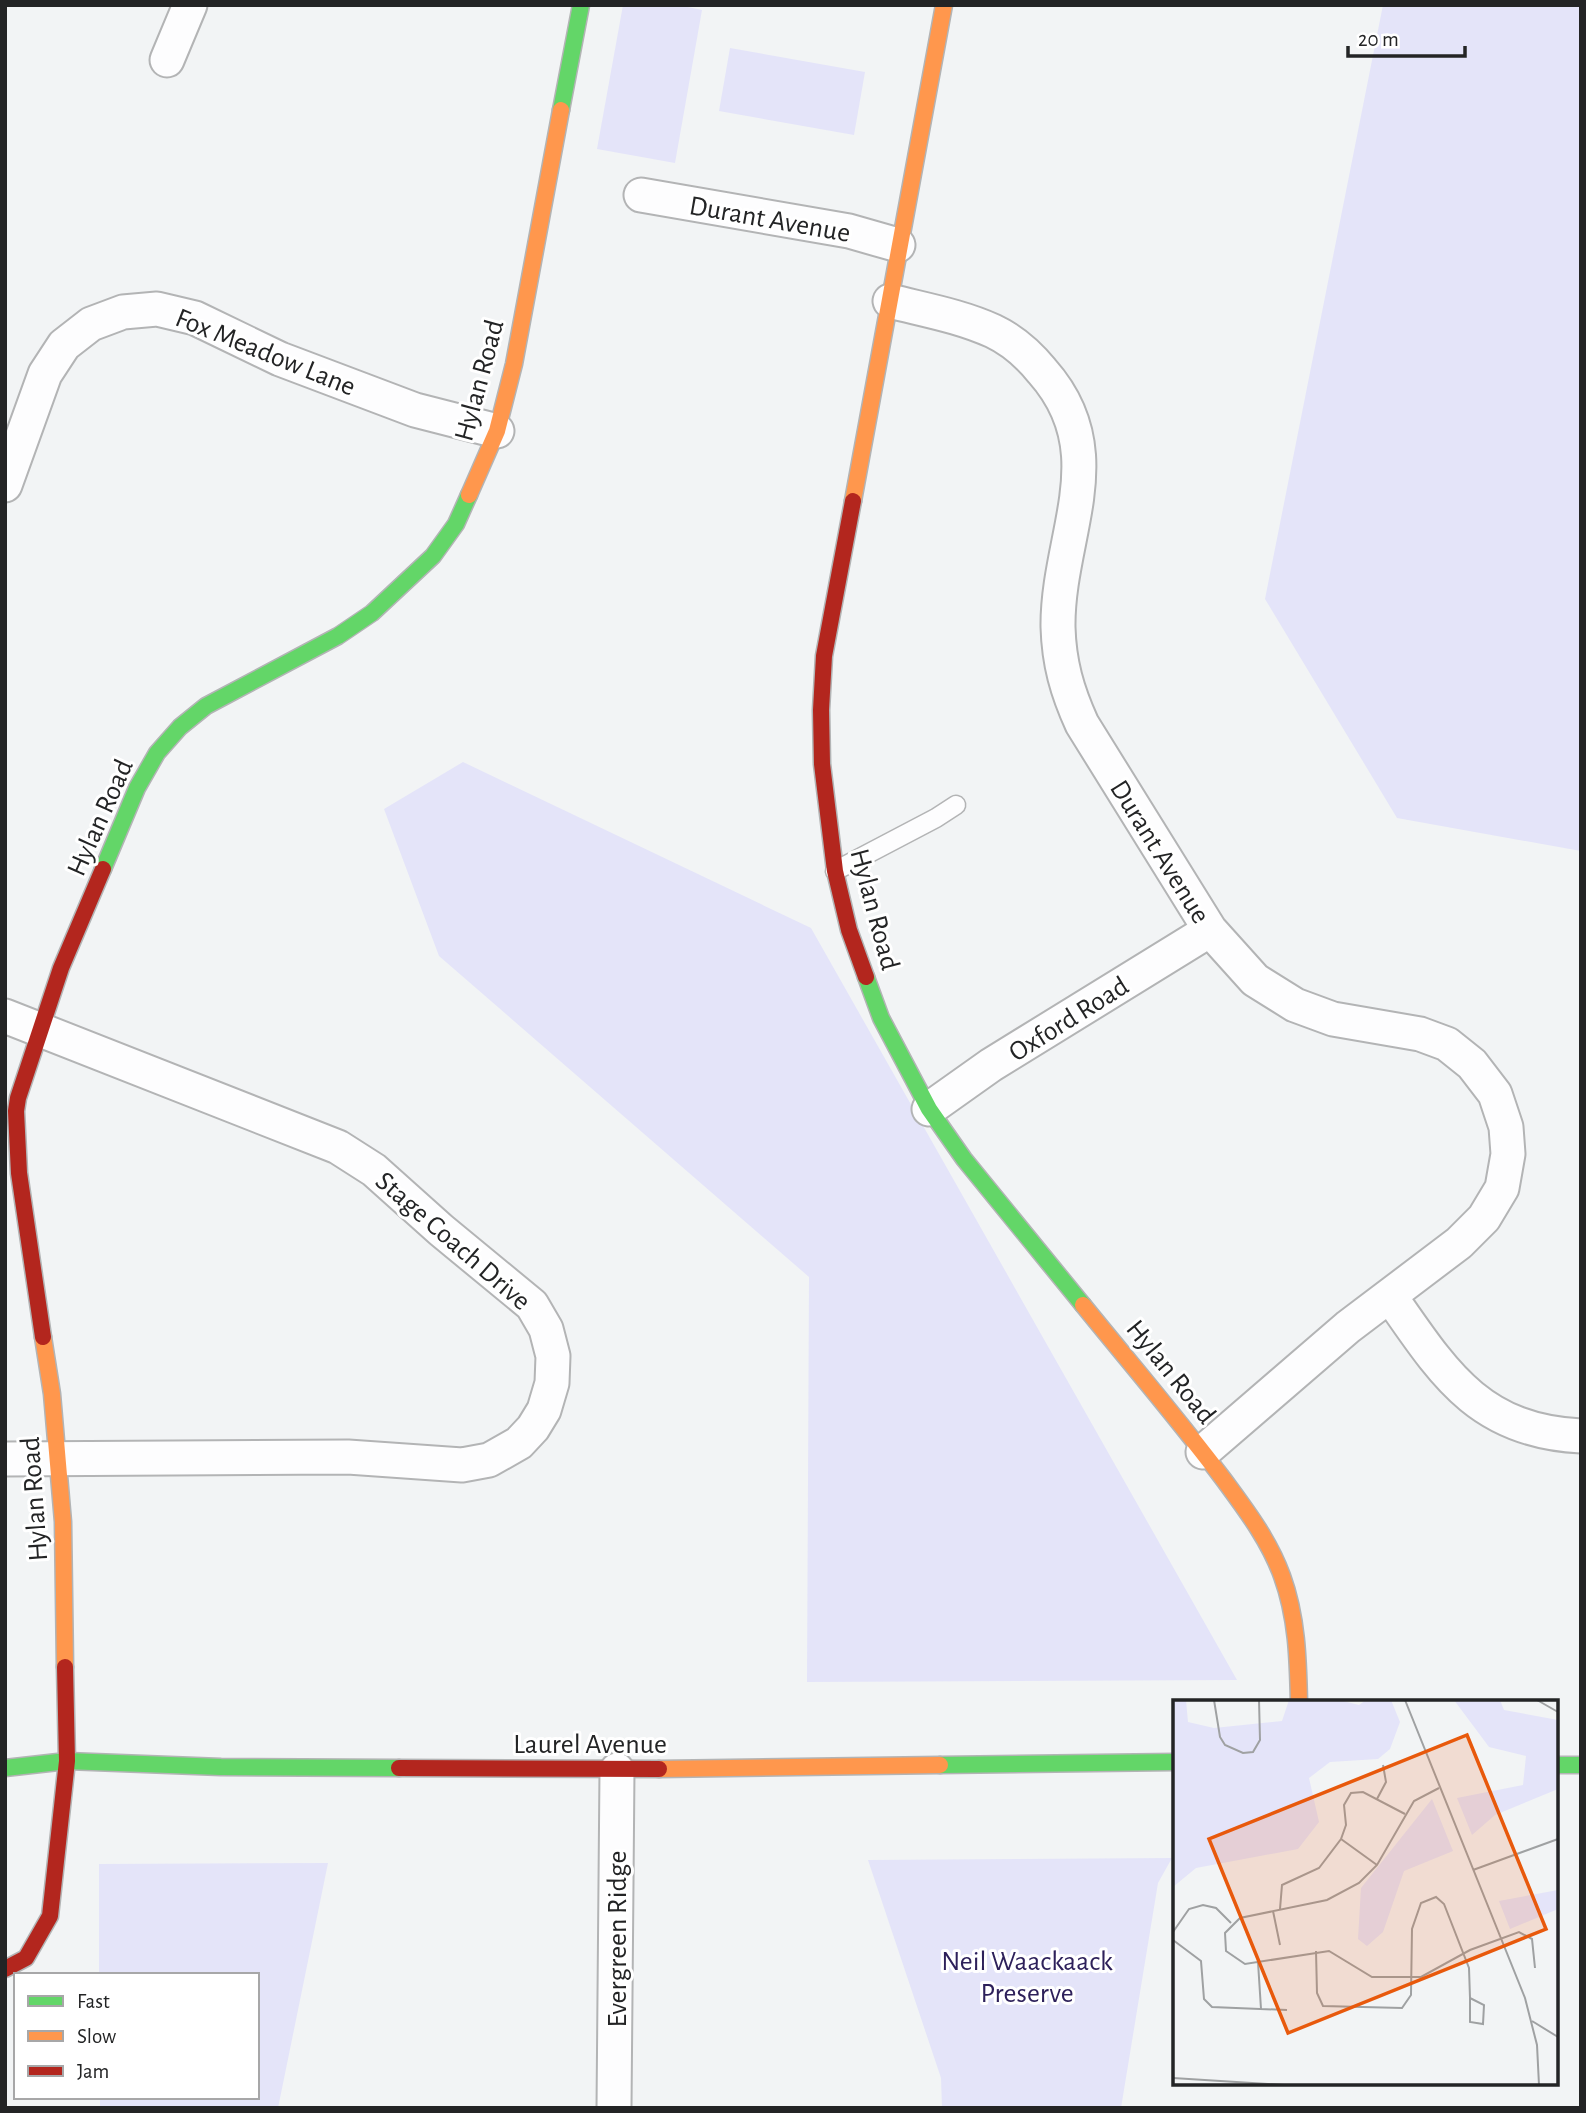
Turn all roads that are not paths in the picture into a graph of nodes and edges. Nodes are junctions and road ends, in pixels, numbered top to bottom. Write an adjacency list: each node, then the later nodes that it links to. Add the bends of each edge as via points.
1 (190, 5): 4 (street)
2 (581, 5): 8 (street, Hylan Road, via 514,365)
3 (944, 5): 6 (street, Hylan Road)
4 (167, 61)
5 (641, 195): 6 (street, Durant Avenue, via 849,231)
6 (898, 245): 7 (street, Hylan Road)
7 (890, 301): 11 (street, Hylan Road, via 824,656 822,764); 12 (street, Durant Avenue, via 996,332 1028,355 1055,385 1073,424 1080,458 1058,624 1068,692 1082,724)
8 (497, 431): 9 (street, Fox Meadow Lane, via 415,410 280,359 195,318 158,309 123,312 91,324 64,345 45,374); 14 (street, Hylan Road, via 456,524 404,585 338,636 206,706 158,753 132,801 61,968)
9 (5, 485)
10 (956, 805): 11 (lane)
11 (835, 871): 15 (street, Hylan Road, via 849,930 881,1018)
12 (1210, 930): 15 (street, Oxford Road); 16 (street, Durant Avenue, via 1255,980 1295,1005 1333,1019 1420,1034 1447,1044 1472,1064 1495,1094 1506,1127 1508,1154 1502,1188 1484,1218)
13 (5, 1016): 14 (street)
14 (41, 1029): 20 (street, Hylan Road, via 18,1098 17,1136); 20 (street, Stage Coach Drive, via 338,1147 374,1170 532,1305 547,1329 553,1356 552,1384 539,1419 519,1443 489,1460 462,1465 348,1457)
15 (929, 1108): 18 (street, Hylan Road, via 964,1158)
16 (1390, 1296): 17 (street, via 1439,1365 1486,1408 1555,1435); 18 (street, Durant Avenue)
17 (1581, 1436)
18 (1203, 1452): 21 (street, Hylan Road, via 1255,1523 1282,1575 1297,1634)
19 (5, 1459): 20 (street, Stage Coach Drive)
20 (58, 1459): 22 (street, Hylan Road)
21 (1299, 1700)
22 (67, 1761): 26 (street, Laurel Avenue); 27 (street, Laurel Avenue); 28 (street, Hylan Road, via 50,1916 26,1958)
23 (1173, 1762): 27 (street, Laurel Avenue)
24 (1558, 1765): 25 (street)
25 (1581, 1765)
26 (5, 1768)
27 (617, 1770): 29 (street, Evergreen Ridge)
28 (5, 1969)
29 (614, 2108)

